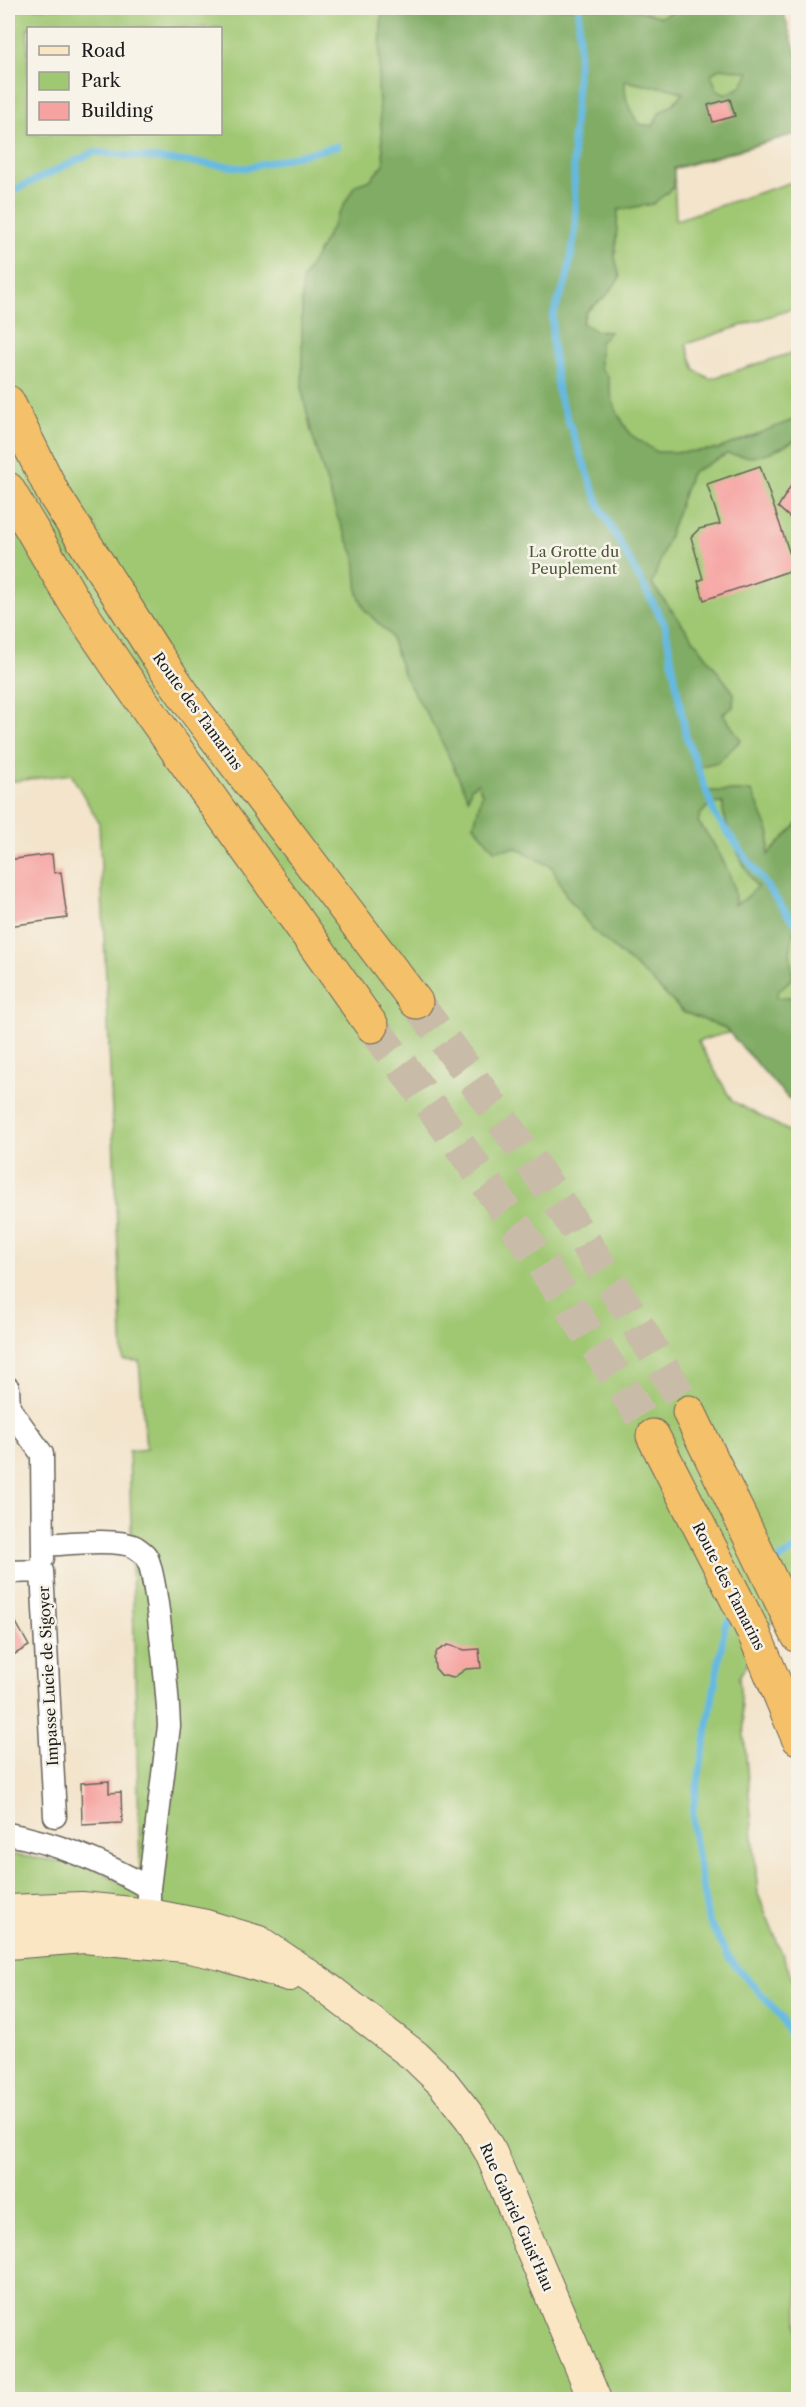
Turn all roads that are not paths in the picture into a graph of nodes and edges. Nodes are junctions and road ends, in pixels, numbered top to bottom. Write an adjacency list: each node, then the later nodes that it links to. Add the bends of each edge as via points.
1 (8, 402): 3 (highway, Route des Tamarins, via 53,494 155,653)
2 (8, 489): 4 (highway, via 75,603 120,670)
3 (416, 1002)
4 (372, 1026)
5 (8, 1388): 8 (street, via 9,1408 42,1454)
6 (689, 1412): 11 (highway)
7 (653, 1436): 12 (highway, Route des Tamarins, via 753,1631)
8 (43, 1545): 9 (street); 15 (street, via 119,1543 136,1548 147,1557 169,1726)
9 (42, 1571): 10 (street, Impasse Lucie de Sigoyer); 13 (street, Impasse Lucie de Sigoyer)
10 (8, 1572)
11 (798, 1636)
12 (798, 1738)
13 (55, 1816)
14 (8, 1834): 15 (street, via 64,1849 118,1870)
15 (149, 1901): 16 (main road, Rue Gabriel Guist'Hau); 18 (main road, Rue Gabriel Guist'Hau, via 206,1926 259,1942)
16 (8, 1911)
17 (8, 1943): 18 (main road, Rue Gabriel Guist'Hau, via 84,1937 185,1946)
18 (324, 1986): 19 (main road, Rue Gabriel Guist'Hau, via 415,2056 471,2119 499,2172)
19 (595, 2400)

